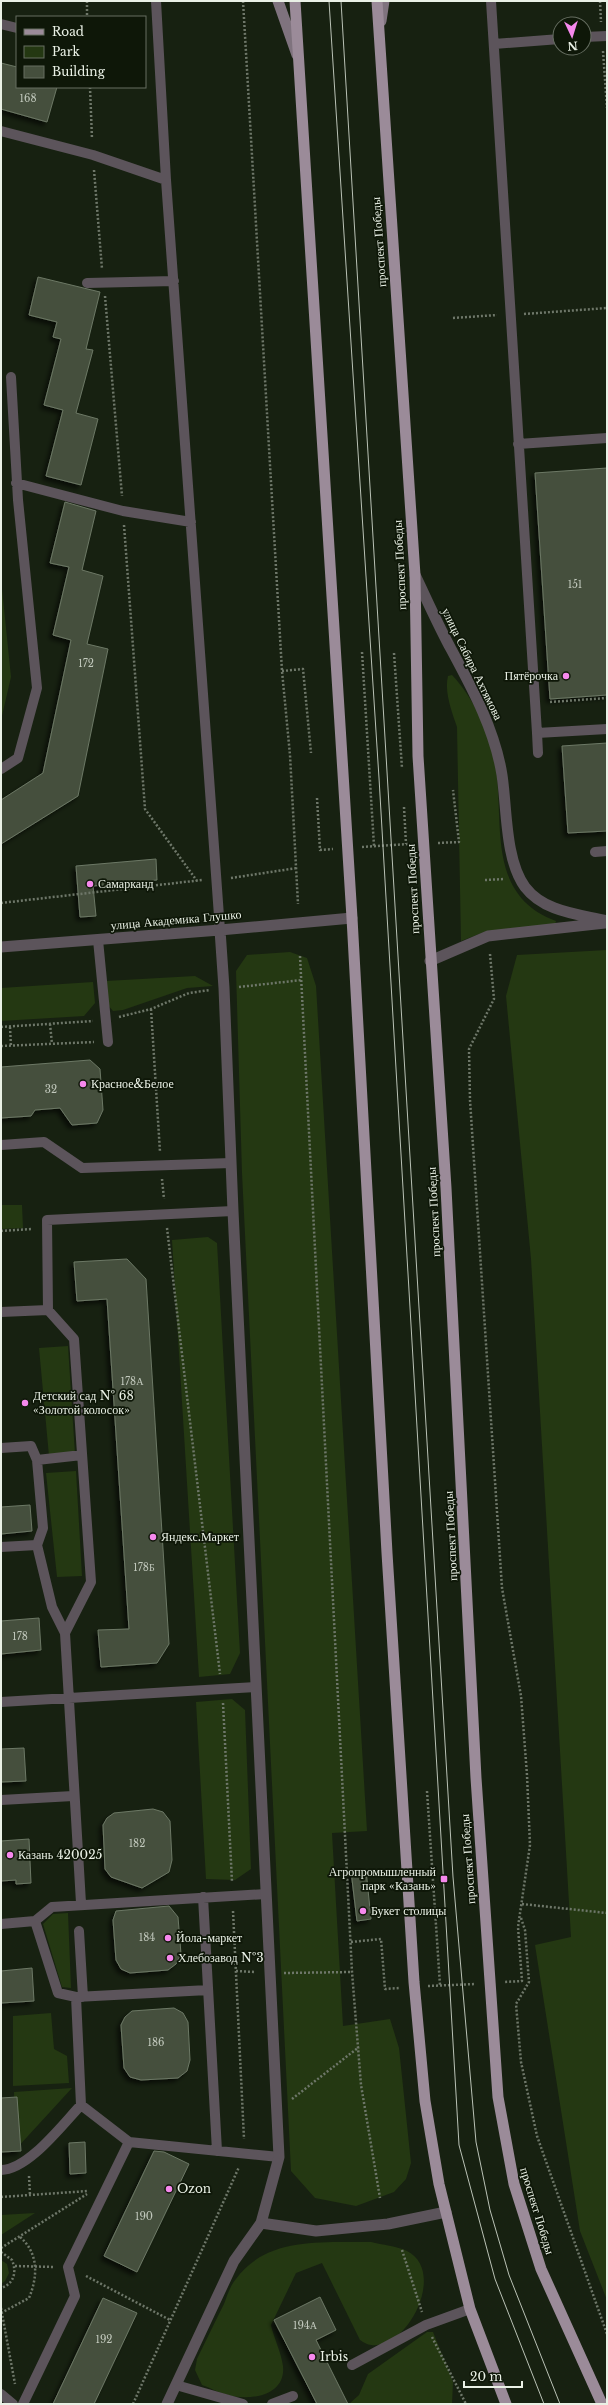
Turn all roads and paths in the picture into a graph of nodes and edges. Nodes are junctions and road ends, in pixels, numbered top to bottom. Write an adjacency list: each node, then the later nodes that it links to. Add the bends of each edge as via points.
1 (87, 1): 10 (path)
2 (156, 1): 23 (lane)
3 (243, 1): 39 (path)
4 (278, 1): 18 (main road)
5 (295, 1): 18 (main road)
6 (377, 1): 13 (main road, проспект Победы)
7 (384, 1): 13 (main road)
8 (491, 1): 17 (lane)
9 (600, 1): 14 (path)
10 (87, 16)
11 (1, 24): 12 (lane)
12 (16, 28)
13 (379, 34): 36 (main road, проспект Победы)
14 (605, 36): 15 (lane); 20 (path)
15 (592, 37)
16 (552, 40): 17 (lane)
17 (494, 44): 28 (lane)
18 (299, 60): 65 (main road)
19 (90, 88): 22 (path)
20 (607, 108)
21 (1, 131): 22 (lane)
22 (93, 155): 23 (lane); 26 (path)
23 (166, 180): 24 (lane)
24 (174, 281): 26 (lane); 35 (lane)
25 (87, 283): 26 (lane)
26 (104, 283): 34 (path)
27 (607, 308): 28 (path)
28 (511, 314): 29 (path); 32 (lane)
29 (453, 318)
30 (11, 377): 33 (lane)
31 (607, 438): 32 (lane)
32 (518, 444): 41 (lane)
33 (16, 484): 34 (lane); 46 (lane, via 37,688 18,758)
34 (123, 511): 35 (lane); 62 (path, via 145,809)
35 (191, 522): 67 (lane)
36 (415, 575): 66 (street, улица Сабира Ахтямова, via 471,687 490,734 502,773 513,858 519,878 532,894 555,909); 72 (main road, проспект Победы, via 418,756)
37 (362, 652): 54 (path)
38 (394, 653): 47 (path)
39 (282, 671): 44 (path, via 304,669); 59 (path)
40 (607, 698): 41 (path)
41 (535, 703): 43 (lane)
42 (607, 729): 43 (lane)
43 (537, 733): 45 (lane)
44 (311, 753)
45 (538, 753)
46 (1, 769)
47 (402, 770)
48 (453, 790): 51 (path, via 459,842)
49 (317, 798): 56 (path, via 320,850)
50 (404, 801): 52 (path)
51 (437, 843)
52 (406, 844): 53 (path); 54 (path)
53 (414, 844)
54 (374, 846): 55 (path)
55 (358, 847)
56 (335, 849)
57 (607, 851): 58 (lane)
58 (595, 852)
59 (297, 868): 60 (path); 64 (path)
60 (230, 878)
61 (206, 880): 62 (path)
62 (197, 881): 63 (path)
63 (1, 904)
64 (298, 904)
65 (352, 918): 67 (street, улица Академика Глушко); 135 (main road, via 414,1982 425,2101)
66 (607, 922): 72 (street, улица Сабира Ахтямова, via 488,936)
67 (220, 930): 68 (street, улица Академика Глушко); 83 (street)
68 (98, 940): 69 (street, улица Академика Глушко); 78 (lane)
69 (1, 947)
70 (490, 954): 108 (path, via 494,999 469,1049 502,1588 521,1696 527,1775 530,1846)
71 (300, 956): 73 (path)
72 (430, 961): 161 (main road, проспект Победы, via 446,1188 476,1778 498,2097 514,2184 541,2269)
73 (302, 980): 74 (path); 114 (path)
74 (236, 988)
75 (151, 1009): 84 (path)
76 (50, 1024): 79 (path)
77 (10, 1026): 81 (path)
78 (108, 1042): 79 (path)
79 (52, 1044): 81 (path)
80 (1, 1046): 81 (path)
81 (11, 1046)
82 (1, 1145): 84 (lane, via 44,1142 82,1168)
83 (231, 1163): 84 (lane); 85 (street)
84 (161, 1166): 86 (path)
85 (233, 1211): 86 (lane); 97 (street)
86 (165, 1214): 87 (lane, via 47,1220); 98 (path)
87 (47, 1228): 88 (path); 89 (lane)
88 (1, 1231)
89 (48, 1310): 90 (lane); 92 (lane, via 74,1339)
90 (1, 1312)
91 (1, 1448): 93 (lane, via 32,1446)
92 (82, 1455): 93 (lane); 96 (lane, via 91,1582)
93 (37, 1460): 94 (lane, via 43,1528)
94 (37, 1545): 95 (lane); 96 (lane, via 52,1607)
95 (1, 1547)
96 (65, 1633): 99 (lane)
97 (256, 1687): 98 (lane); 104 (street)
98 (222, 1689): 99 (lane); 105 (path)
99 (69, 1697): 100 (lane); 102 (lane)
100 (1, 1702)
101 (427, 1791): 120 (path)
102 (74, 1796): 103 (lane); 107 (lane)
103 (1, 1800)
104 (266, 1894): 105 (lane); 117 (street)
105 (233, 1896): 106 (lane); 115 (path)
106 (203, 1897): 107 (lane); 123 (lane)
107 (81, 1903): 111 (lane, via 52,1906)
108 (522, 1904): 109 (path); 110 (path)
109 (607, 1913)
110 (521, 1917): 118 (path, via 518,1927 522,1981); 148 (path, via 525,1930 529,1982 516,2004 521,2062 530,2106 537,2136)
111 (35, 1921): 112 (lane); 124 (lane, via 58,1993)
112 (1, 1924)
113 (79, 1931): 124 (lane)
114 (350, 1942): 116 (path); 122 (path, via 381,1939 385,1989)
115 (236, 1971): 117 (path); 130 (path)
116 (352, 1972): 117 (path); 125 (path)
117 (272, 1973): 127 (street)
118 (498, 1982)
119 (482, 1983): 120 (path)
120 (440, 1985): 121 (path)
121 (424, 1986)
122 (400, 1988)
123 (208, 1990): 124 (lane); 129 (lane)
124 (80, 1997): 126 (lane)
125 (359, 2047): 127 (path); 134 (path, via 361,2085)
126 (81, 2106): 128 (lane); 132 (lane, via 28,2160 10,2170)
127 (277, 2111): 131 (street)
128 (129, 2142): 129 (lane); 142 (lane)
129 (217, 2151): 130 (lane)
130 (245, 2153): 131 (lane); 147 (path)
131 (279, 2157): 136 (street)
132 (1, 2170)
133 (1, 2197): 137 (path, via 93,2191)
134 (380, 2198)
135 (446, 2212): 136 (street, via 388,2224 316,2231); 145 (main road)
136 (262, 2223): 150 (street, via 234,2261)
137 (19, 2236): 138 (path); 141 (path, via 30,2248)
138 (1, 2248)
139 (1, 2252): 140 (path, via 8,2255)
140 (15, 2266): 141 (path); 143 (path, via 13,2278 9,2284)
141 (36, 2266): 142 (path); 146 (path, via 36,2276 29,2298)
142 (68, 2267): 147 (path); 156 (lane, via 75,2296)
143 (1, 2288)
144 (1, 2308): 146 (path)
145 (470, 2309): 149 (lane, via 426,2325); 154 (main road)
146 (2, 2313): 151 (path)
147 (170, 2320): 157 (path)
148 (607, 2334)
149 (352, 2365)
150 (176, 2385): 158 (street); 159 (lane)
151 (16, 2389)
152 (1, 2394): 155 (lane)
153 (292, 2396): 160 (lane)
154 (504, 2403)
155 (13, 2404)
156 (23, 2404)
157 (133, 2404)
158 (167, 2404)
159 (243, 2404)
160 (272, 2404)
161 (602, 2404)

